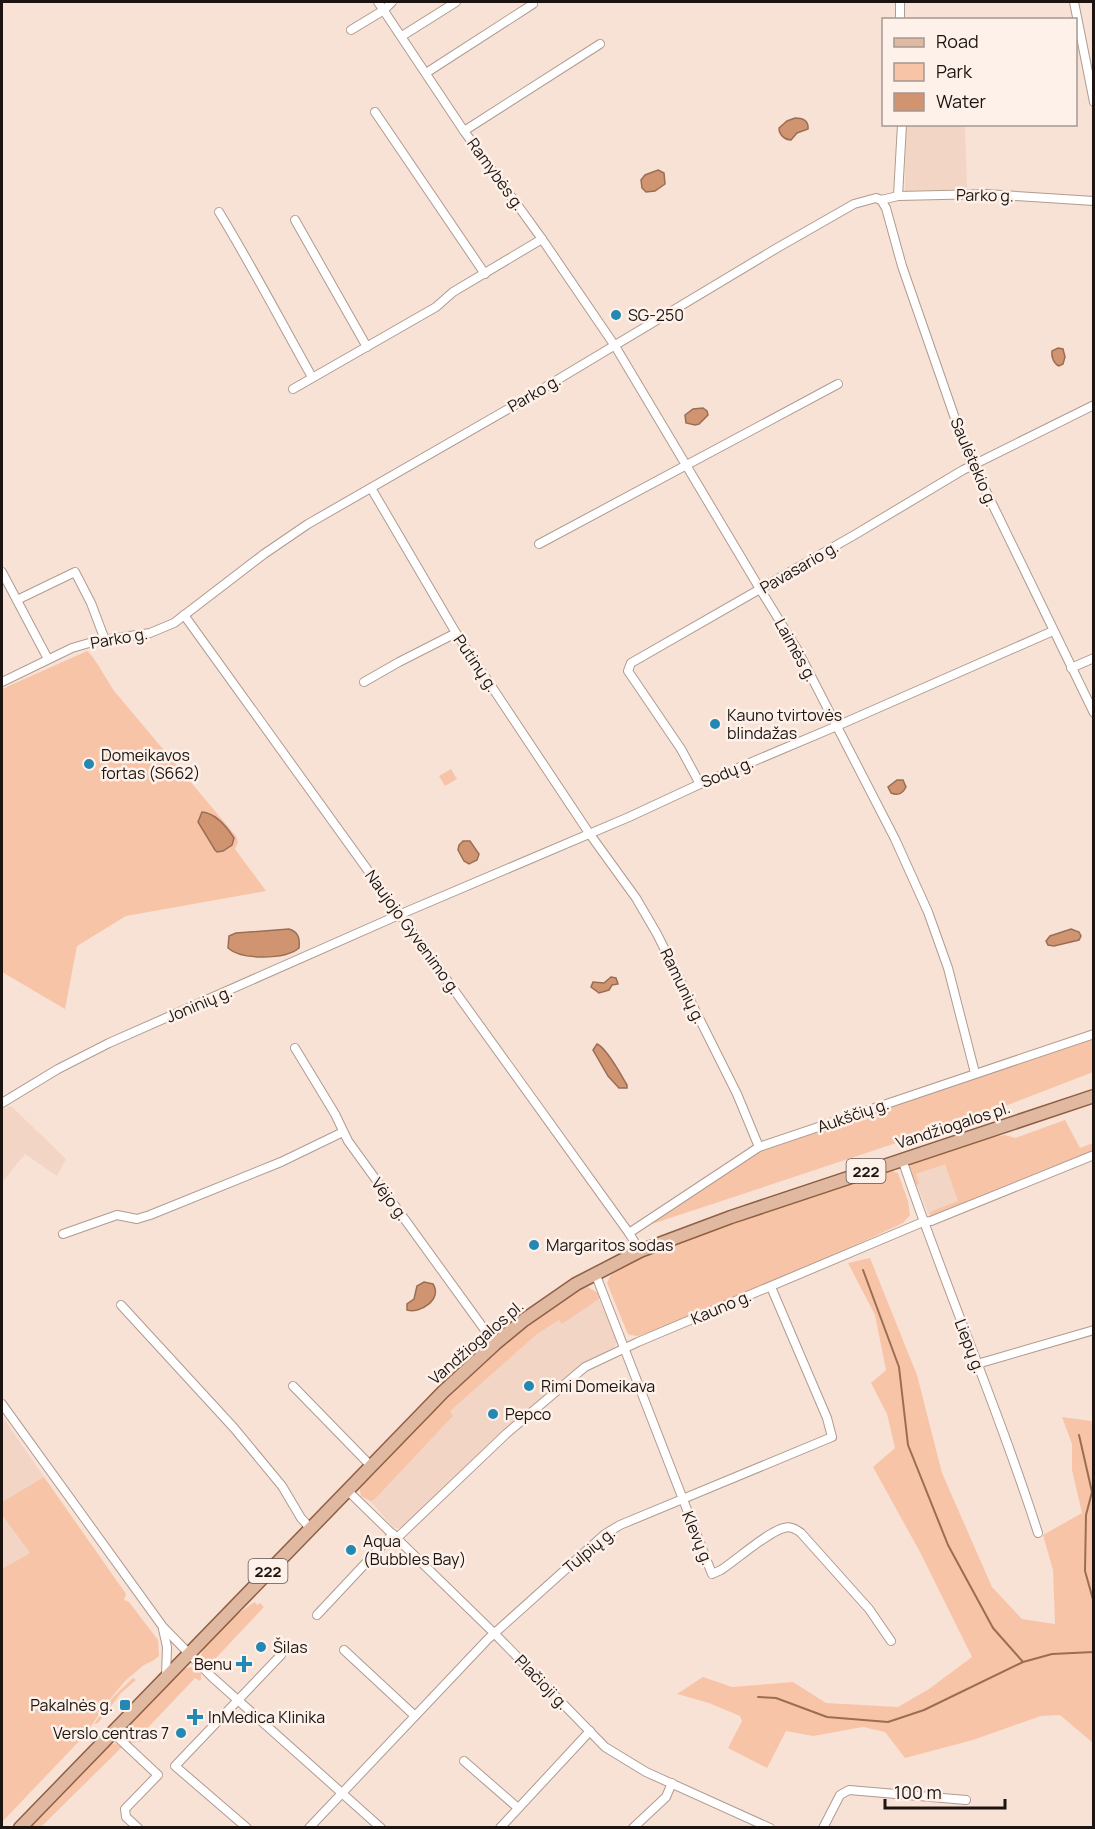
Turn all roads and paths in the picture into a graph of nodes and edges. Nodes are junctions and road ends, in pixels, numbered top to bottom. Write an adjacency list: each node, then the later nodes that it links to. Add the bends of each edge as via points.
1 (378, 2): 7 (street, Ramybės g.)
2 (392, 2): 7 (street)
3 (456, 2): 10 (street)
4 (900, 2): 8 (street)
5 (1074, 2): 13 (street)
6 (533, 4): 12 (street)
7 (384, 10): 9 (street); 10 (street, Ramybės g.)
8 (900, 18)
9 (351, 30)
10 (402, 36): 12 (street, Ramybės g.)
11 (600, 44): 16 (street)
12 (426, 73): 16 (street, Ramybės g.)
13 (1094, 102)
14 (375, 112): 23 (street)
15 (902, 126): 17 (street)
16 (464, 130): 22 (street, Ramybės g.)
17 (897, 196): 18 (street, Parko g.); 19 (street, Parko g., via 1008,194)
18 (881, 200): 24 (street, Parko g., via 850,206); 31 (street, Saulėtekio g.)
19 (1094, 201)
20 (219, 212): 26 (street)
21 (295, 220): 25 (street)
22 (542, 239): 23 (street); 24 (street, Ramybės g.)
23 (485, 274): 25 (street)
24 (615, 346): 30 (street, Laimės g.); 32 (street, Parko g.)
25 (367, 347): 26 (street)
26 (312, 377): 28 (street)
27 (838, 384): 30 (street)
28 (293, 388)
29 (1094, 405): 31 (street, Pavasario g.)
30 (687, 464): 33 (street); 35 (street, Laimės g.)
31 (973, 464): 35 (street, Pavasario g.); 38 (street, Saulėtekio g.)
32 (370, 488): 37 (street, Parko g., via 280,542); 39 (street, Putinų g.)
33 (539, 544)
34 (2, 572): 36 (street)
35 (760, 589): 47 (street, Laimės g.); 48 (street, Pavasario g., via 628,666)
36 (17, 600): 40 (street, via 75,572); 42 (street)
37 (184, 615): 40 (street, Parko g., via 150,633); 50 (street, Naujojo Gyvenimo g.)
38 (1053, 631): 43 (street, Saulėtekio g.); 47 (street, Sodų g.)
39 (456, 633): 45 (street); 49 (street, Putinų g.)
40 (105, 640): 42 (street, Parko g.)
41 (1094, 658): 43 (street)
42 (48, 659): 44 (street, Parko g.)
43 (1071, 668): 46 (street, Saulėtekio g.)
44 (2, 682)
45 (364, 682)
46 (1094, 713)
47 (837, 726): 48 (street, Sodų g.); 53 (street, Laimės g., via 928,912 948,968)
48 (700, 784): 49 (street, Sodų g.)
49 (589, 833): 50 (street, Sodų g.); 57 (street, Ramunių g., via 636,898 663,944 737,1094)
50 (401, 914): 55 (street, Joninių g., via 109,1043); 61 (street, Naujojo Gyvenimo g.)
51 (1094, 1034): 53 (street, Aukščių g.)
52 (295, 1048): 56 (street, Vėjo g.)
53 (975, 1073): 57 (street, Aukščių g.)
54 (1094, 1095): 59 (main road, Vandžiogalos pl. / 222)
55 (2, 1102)
56 (343, 1132): 62 (street, via 281,1162 150,1215 137,1219 120,1214); 68 (street, Vėjo g.)
57 (759, 1148): 61 (street, Aukščių g.)
58 (1094, 1155): 60 (street, Kauno g.)
59 (902, 1159): 60 (street, Liepų g.); 63 (main road, Vandžiogalos pl. / 222)
60 (923, 1222): 65 (street, Kauno g.); 70 (street, Liepų g.)
61 (629, 1233): 63 (street, Naujojo Gyvenimo g.)
62 (63, 1234)
63 (639, 1251): 64 (main road, Vandžiogalos pl. / 222)
64 (595, 1273): 68 (main road, Vandžiogalos pl. / 222, via 557,1296); 69 (street, Klevų g.)
65 (771, 1287): 69 (street, Kauno g.); 75 (street, Tulpių g., via 832,1437)
66 (121, 1305): 76 (street, via 234,1428 282,1485)
67 (1094, 1330): 70 (street)
68 (495, 1344): 73 (main road, Vandžiogalos pl. / 222)
69 (625, 1348): 75 (street, Klevų g.); 78 (street, Kauno g., via 585,1367 565,1382)
70 (977, 1364): 77 (street, Liepų g.)
71 (293, 1386): 73 (street)
72 (2, 1404): 80 (street)
73 (371, 1466): 74 (main road, Vandžiogalos pl. / 222)
74 (347, 1490): 76 (main road, Vandžiogalos pl. / 222); 78 (street, Plačioji g.)
75 (682, 1499): 81 (street, Tulpių g., via 606,1534); 82 (street, Klevų g., via 712,1574 782,1528 795,1529 869,1609)
76 (310, 1528): 84 (main road, Vandžiogalos pl. / 222)
77 (1038, 1533)
78 (395, 1536): 79 (street, Kauno g.); 81 (street, Plačioji g.)
79 (317, 1615)
80 (163, 1627): 84 (street); 86 (street)
81 (495, 1634): 88 (street, Tulpių g.); 89 (street, Plačioji g.)
82 (891, 1641)
83 (344, 1650): 88 (street)
84 (189, 1653): 86 (main road, Vandžiogalos pl. / 222); 87 (street)
85 (281, 1655): 87 (street)
86 (166, 1677): 90 (main road, Vandžiogalos pl. / 222)
87 (238, 1699): 93 (street); 98 (street, via 175,1766)
88 (415, 1716): 93 (street, Tulpių g.)
89 (590, 1731): 92 (street, Plačioji g., via 622,1758); 95 (street)
90 (112, 1732): 96 (main road, Vandžiogalos pl. / 222); 97 (street, via 158,1775 125,1809 126,1817)
91 (464, 1761): 95 (street)
92 (672, 1783): 102 (street, via 666,1797); 103 (street, Plačioji g.)
93 (343, 1792): 99 (street, Tulpių g.); 100 (street)
94 (966, 1800): 104 (street, via 849,1790 840,1795)
95 (518, 1808): 101 (street)
96 (20, 1827)
97 (138, 1827)
98 (247, 1827)
99 (309, 1827)
100 (381, 1827)
101 (500, 1827)
102 (633, 1827)
103 (770, 1827)
104 (823, 1827)

